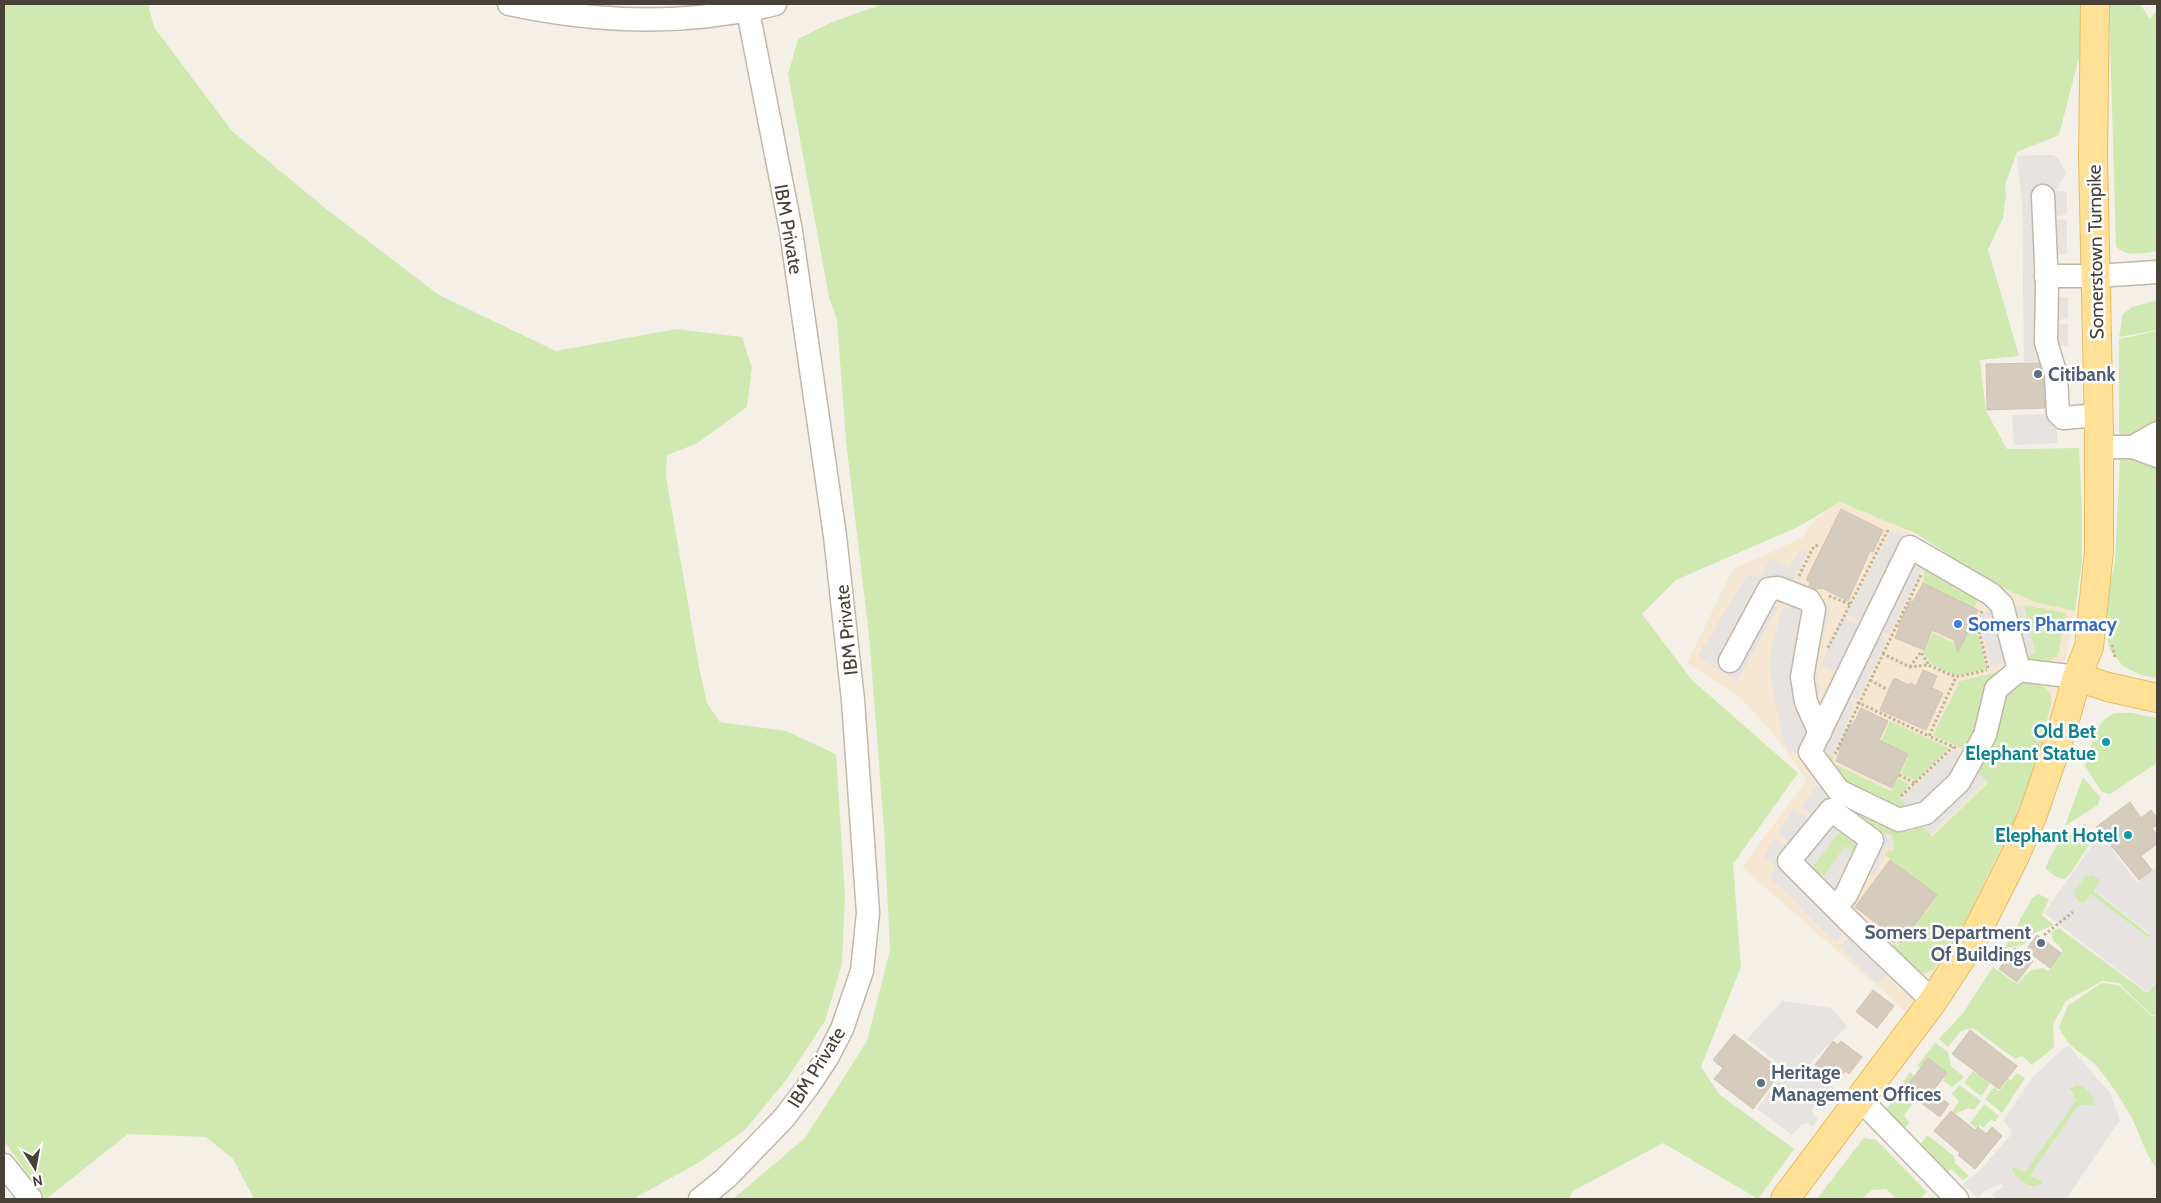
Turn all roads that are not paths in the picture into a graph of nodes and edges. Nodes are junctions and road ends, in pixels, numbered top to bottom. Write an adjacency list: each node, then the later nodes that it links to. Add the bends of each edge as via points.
1 (509, 4): 4 (street, via 590,18 640,20)
2 (775, 4): 4 (street)
3 (2095, 4): 8 (main road, Somerstown Turnpike, via 2093,156)
4 (748, 11): 24 (street, IBM Private, via 791,231 835,536 853,700 868,913 859,981 842,1029 827,1058 784,1118 726,1178)
5 (2043, 196): 7 (street)
6 (2157, 272): 8 (street)
7 (2046, 276): 8 (street); 9 (street, via 2046,342 2056,375 2058,413 2063,418)
8 (2096, 276): 9 (main road, Somerstown Turnpike)
9 (2098, 415): 11 (main road, Somerstown Turnpike)
10 (2157, 433): 12 (street)
11 (2099, 447): 12 (street); 16 (main road, Somerstown Turnpike, via 2099,551 2095,600 2089,647)
12 (2133, 447): 13 (street)
13 (2157, 456)
14 (1730, 661): 18 (street, via 1769,588 1778,588 1809,600 1814,609 1802,677 1806,702)
15 (2018, 666): 16 (street); 18 (street, via 1996,688 1986,735 1959,782 1926,813 1899,820 1839,790 1810,752); 18 (street, via 2002,605 1991,594 1910,547)
16 (2077, 677): 17 (main road); 20 (main road, Somerstown Turnpike, via 2048,773 2014,858 1972,941)
17 (2157, 698)
18 (1820, 733)
19 (1835, 908): 20 (street)
20 (1933, 1001): 21 (main road, Somerstown Turnpike)
21 (1860, 1099): 25 (main road, Somerstown Turnpike); 26 (street)
22 (4, 1164): 23 (street)
23 (31, 1199)
24 (700, 1199)
25 (1785, 1199)
26 (1957, 1199)

